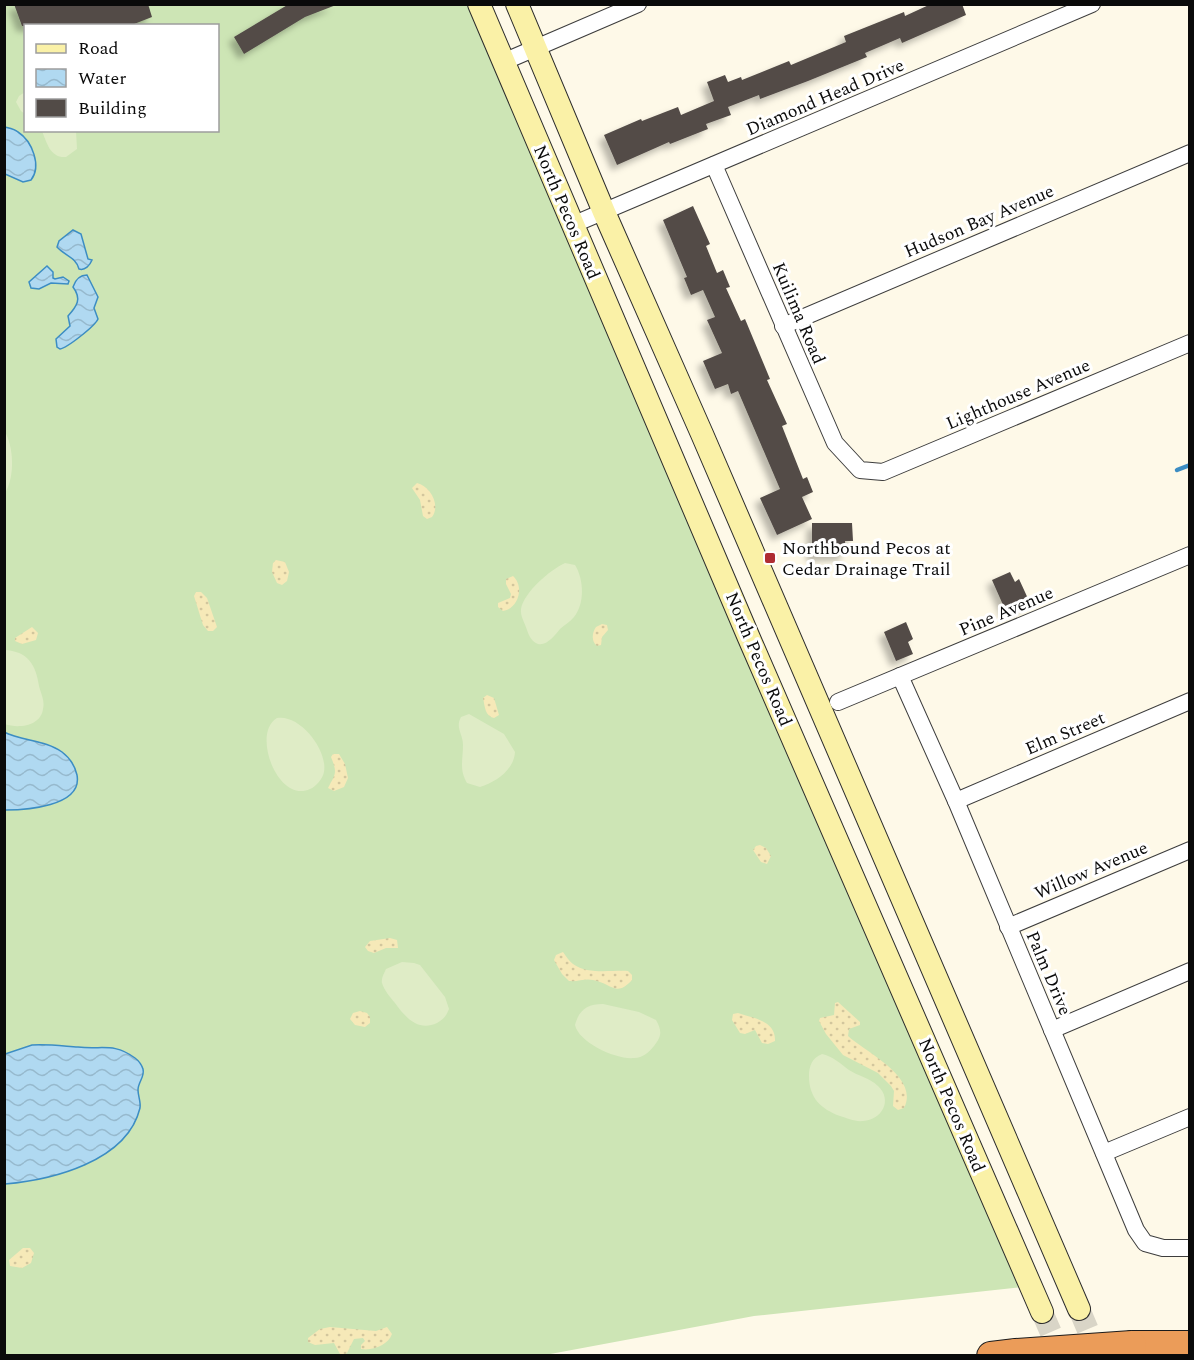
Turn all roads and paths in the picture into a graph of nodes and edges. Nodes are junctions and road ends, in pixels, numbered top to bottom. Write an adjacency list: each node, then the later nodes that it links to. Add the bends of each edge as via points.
1 (479, 4): 6 (main road, North Pecos Road)
2 (517, 4): 5 (main road, North Pecos Road)
3 (638, 4): 5 (street)
4 (1092, 4): 8 (street, Diamond Head Drive)
5 (535, 48): 6 (street); 9 (main road, North Pecos Road)
6 (503, 62): 10 (main road, North Pecos Road)
7 (1190, 153): 11 (street, Hudson Bay Avenue)
8 (714, 165): 9 (street, Diamond Head Drive); 11 (street, Kuilima Road)
9 (604, 212): 10 (street, Diamond Head Drive); 26 (main road, North Pecos Road)
10 (572, 225): 27 (main road, North Pecos Road)
11 (783, 326): 13 (street, Kuilima Road, via 835,443)
12 (1190, 343): 13 (street, Lighthouse Avenue, via 883,472)
13 (860, 470)
14 (1190, 555): 15 (street, Pine Avenue)
15 (900, 676): 17 (street, Pine Avenue); 18 (street, Palm Drive)
16 (1190, 701): 18 (street, Elm Street)
17 (838, 702)
18 (956, 801): 20 (street, Palm Drive)
19 (1190, 850): 20 (street, Willow Avenue)
20 (1008, 927): 22 (street, Palm Drive)
21 (1190, 971): 22 (street)
22 (1052, 1030): 24 (street, Palm Drive)
23 (1190, 1117): 24 (street)
24 (1104, 1153): 25 (street, Palm Drive, via 1145,1243)
25 (1190, 1248)
26 (1079, 1310)
27 (1042, 1312)
28 (1190, 1345): 29 (highway, bridge)
29 (1004, 1354)

